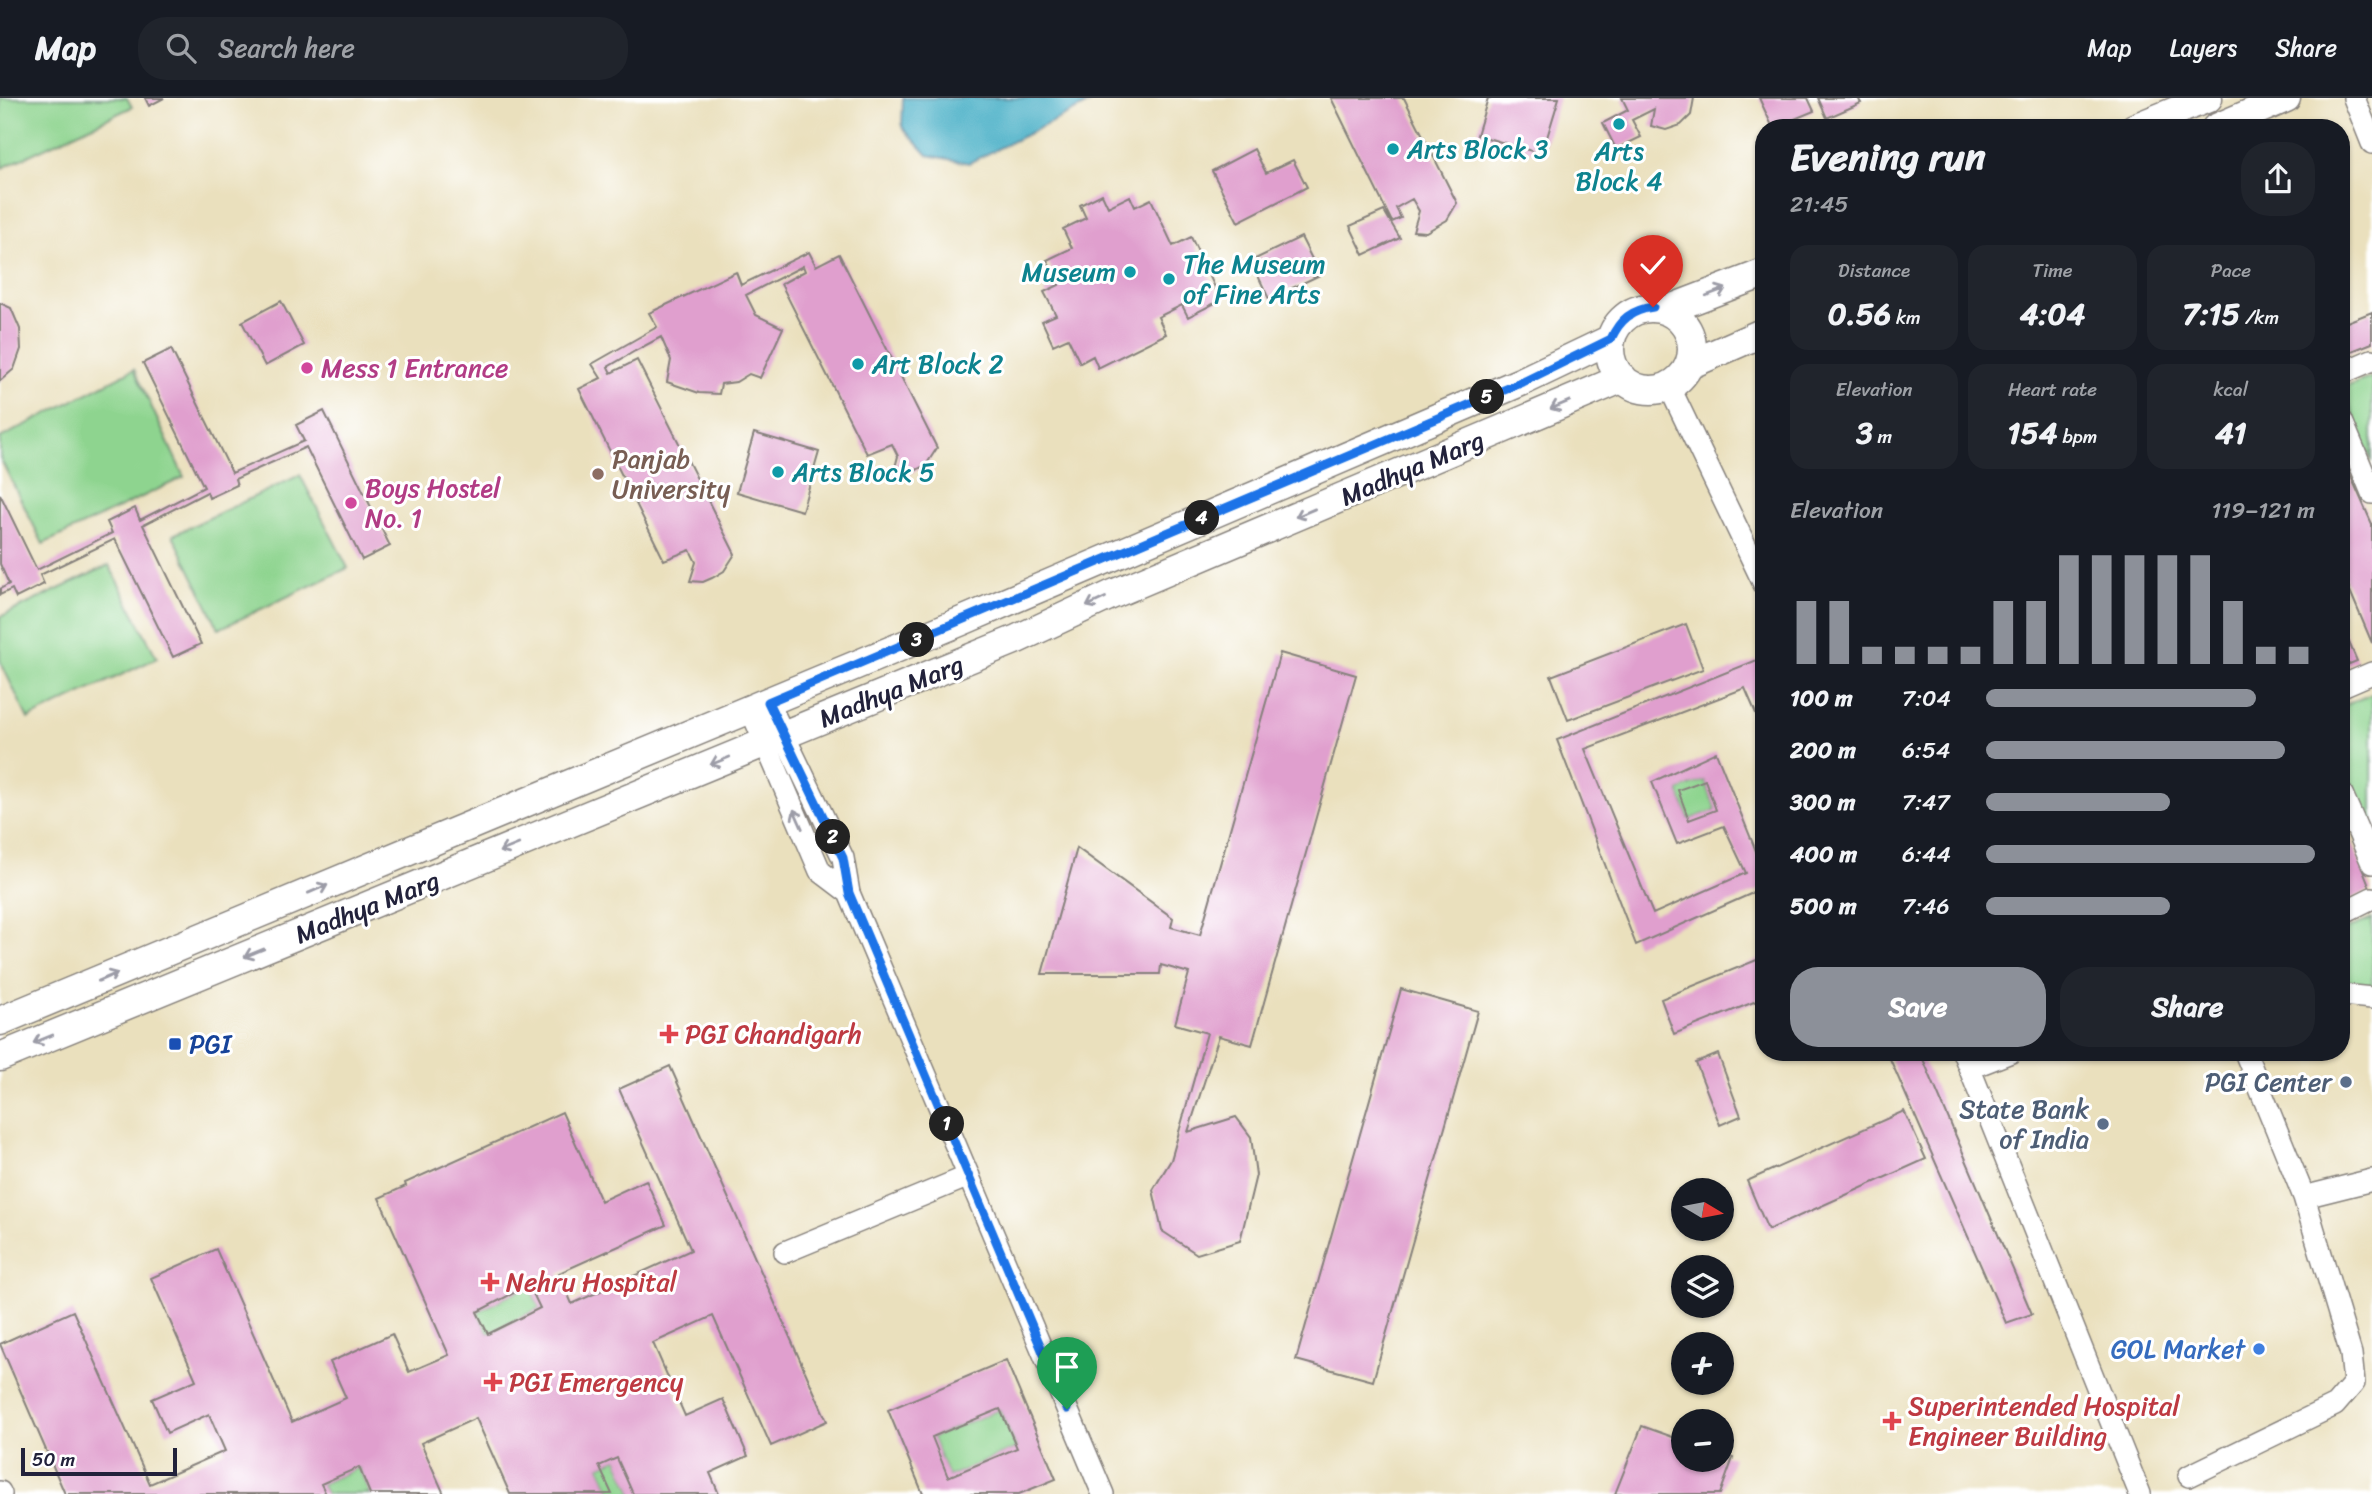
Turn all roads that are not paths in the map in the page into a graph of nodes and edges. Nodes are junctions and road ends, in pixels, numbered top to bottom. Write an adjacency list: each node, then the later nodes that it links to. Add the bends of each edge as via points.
1 (2208, 98): 4 (main road)
2 (2286, 98): 5 (main road)
3 (2354, 98): 6 (street)
4 (2156, 119)
5 (2237, 119)
6 (2372, 143)
7 (1755, 276): 8 (main road, one-way to 7)
8 (1667, 310): 10 (main road, via 1639,309 1622,320); 12 (main road, via 1686,327 1691,339)
9 (1755, 336): 12 (main road)
10 (1611, 339): 14 (main road, via 1614,367); 21 (main road, Madhya Marg, via 1523,382)
11 (2372, 360): 13 (street)
12 (1689, 365): 15 (main road)
13 (2350, 370)
14 (1623, 378): 15 (main road, via 1643,389); 22 (main road, Madhya Marg, one-way to 22)
15 (1669, 386): 18 (street)
16 (2350, 440): 17 (street)
17 (2372, 493)
18 (1755, 565)
19 (2372, 673): 20 (street)
20 (2350, 683)
21 (760, 706): 22 (street); 29 (main road, Madhya Marg, one-way to 21)
22 (774, 739): 30 (main road, Madhya Marg, one-way to 30); 33 (street, via 843,858 849,893)
23 (2350, 812): 24 (street)
24 (2372, 863)
25 (2372, 898): 26 (street)
26 (2350, 910)
27 (2350, 996): 28 (street)
28 (2372, 998)
29 (0, 1021)
30 (0, 1057)
31 (1967, 1061): 39 (street)
32 (2249, 1061): 35 (street)
33 (969, 1176): 36 (street); 38 (street)
34 (2372, 1180): 35 (street)
35 (2304, 1197): 37 (street, via 2351,1354 2354,1383 2335,1405)
36 (785, 1252)
37 (2189, 1476)
38 (1103, 1494)
39 (2140, 1494)

